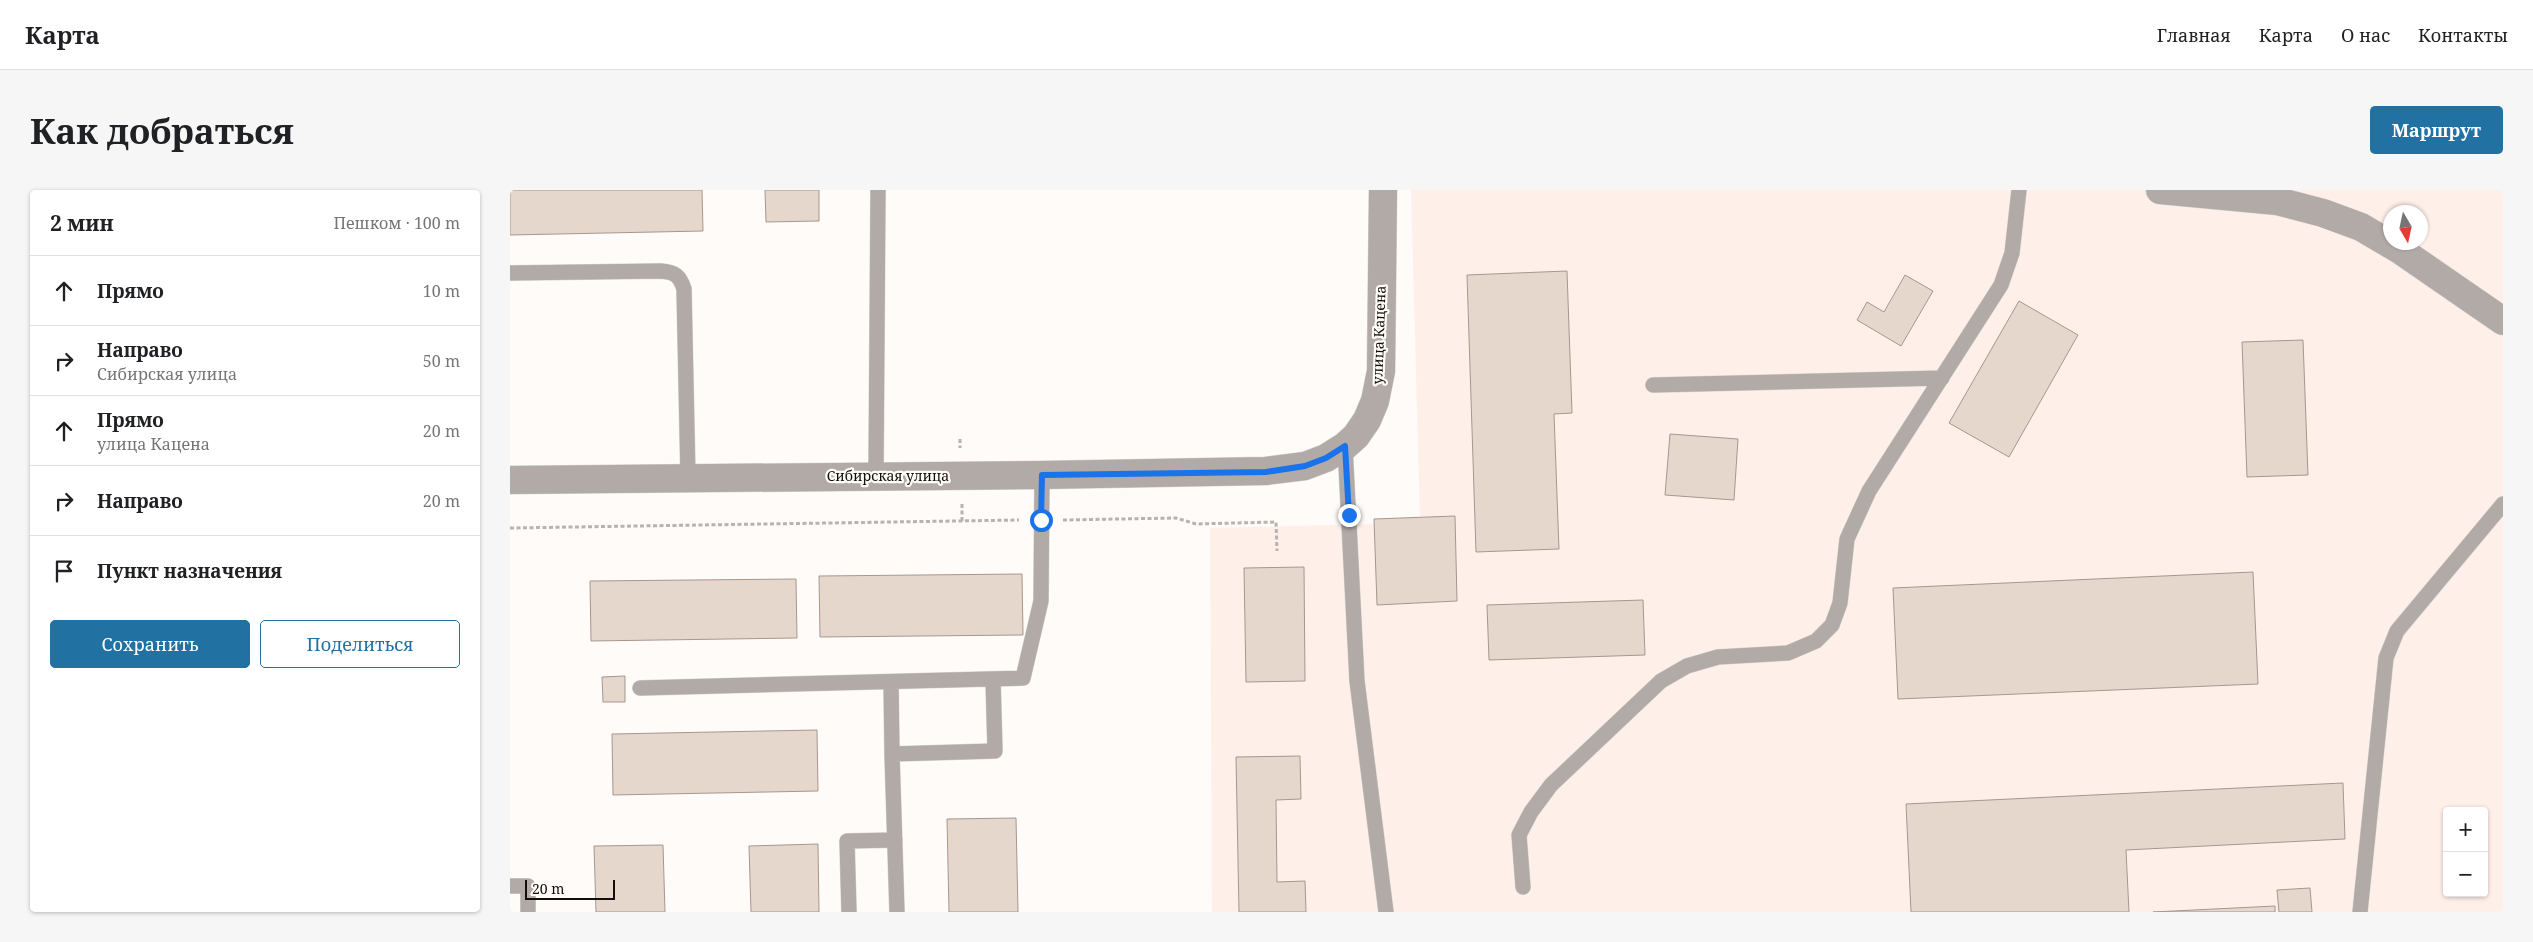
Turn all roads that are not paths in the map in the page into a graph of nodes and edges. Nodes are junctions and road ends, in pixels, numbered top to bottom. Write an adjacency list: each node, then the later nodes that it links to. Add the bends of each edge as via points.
1 (878, 190): 14 (lane)
2 (1383, 190): 3 (street); 11 (street, улица Кацена, via 1381,371 1367,420)
3 (1394, 190)
4 (2019, 190): 9 (lane, via 2012,253 2001,285)
5 (2160, 190): 6 (street)
6 (2203, 191): 8 (street, via 2277,201 2360,227 2400,250)
7 (510, 273): 15 (lane, via 662,271 674,272 681,279 684,289)
8 (2503, 321)
9 (1942, 378): 10 (lane); 24 (lane, via 1868,492 1846,539 1840,603 1832,625 1816,641 1788,653 1718,657 1687,666 1661,681 1551,785 1531,812 1519,835)
10 (1653, 385)
11 (1345, 446): 12 (street, улица Кацена, via 1305,466); 28 (lane, via 1357,681)
12 (1266, 472): 13 (street, Сибирская улица)
13 (1042, 475): 14 (street, Сибирская улица); 18 (lane, via 1041,601 1023,678)
14 (876, 476): 15 (street, Сибирская улица)
15 (688, 478): 16 (street, Сибирская улица)
16 (510, 480)
17 (2503, 504): 29 (lane, via 2397,631 2386,658)
18 (993, 679): 19 (lane); 21 (lane, via 995,751)
19 (891, 682): 20 (lane); 21 (lane)
20 (640, 688)
21 (892, 754): 22 (lane)
22 (895, 840): 26 (lane, via 846,841); 27 (lane)
23 (510, 886): 25 (lane, via 528,886)
24 (1523, 887)
25 (528, 912)
26 (849, 912)
27 (897, 912)
28 (1386, 912)
29 (2360, 912)

